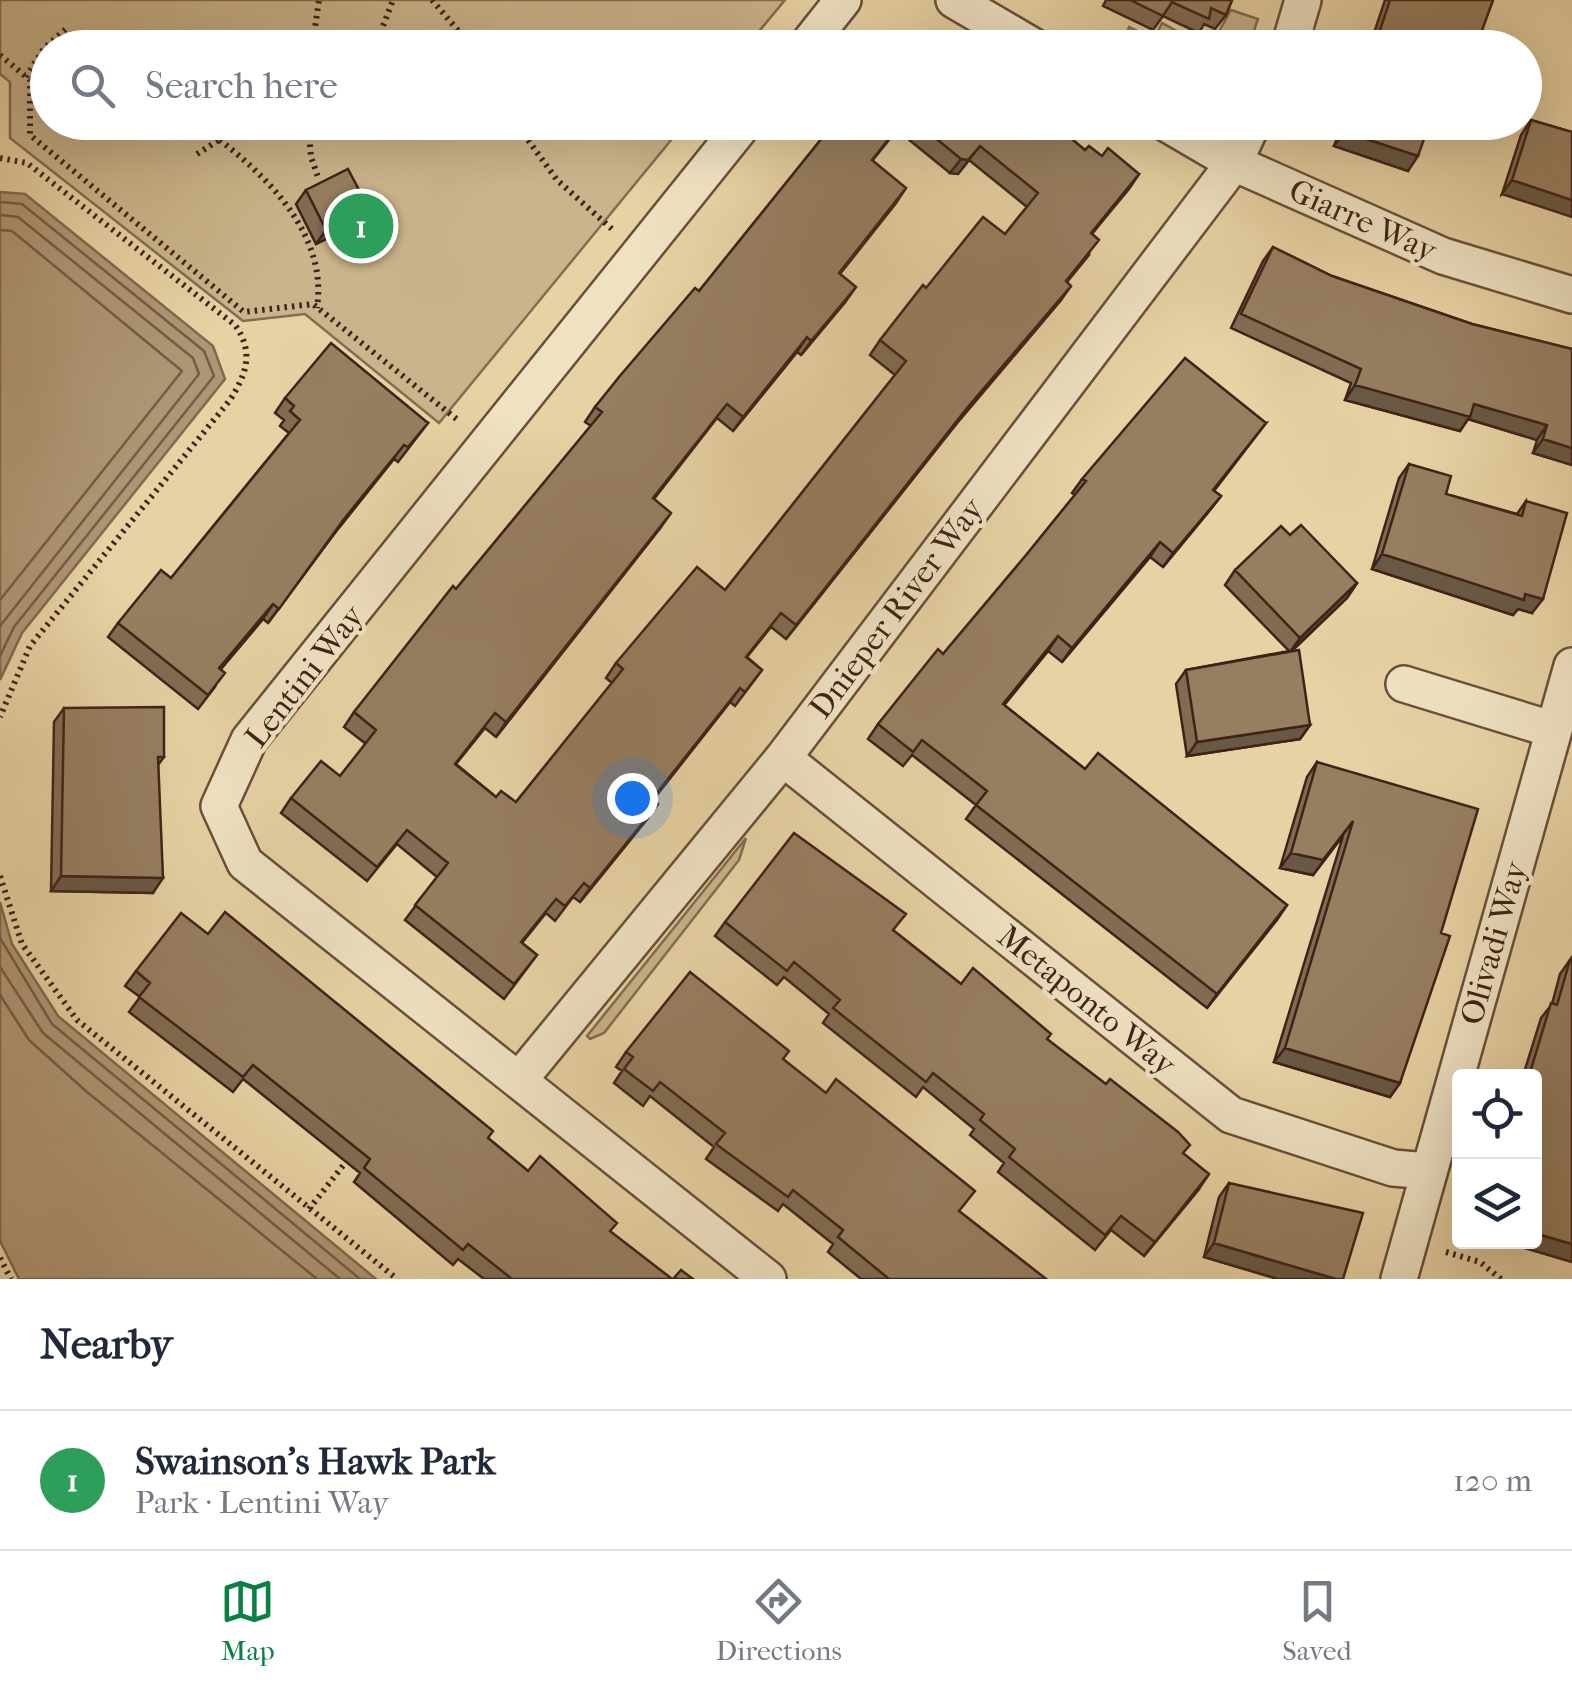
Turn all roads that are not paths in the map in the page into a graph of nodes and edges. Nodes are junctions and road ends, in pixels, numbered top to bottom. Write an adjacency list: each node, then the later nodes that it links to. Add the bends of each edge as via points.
1 (843, 0): 4 (street)
2 (954, 0): 5 (street)
3 (1303, 0): 6 (street)
4 (819, 30)
5 (1005, 30)
6 (1294, 30)
7 (731, 140): 16 (street, Lentini Way, via 249,740 219,806 245,863)
8 (1195, 140): 10 (street, Giarre Way)
9 (1245, 140): 10 (street, Dnieper River Way)
10 (1234, 163): 11 (street, Giarre Way, via 1443,256); 15 (street, Dnieper River Way)
11 (1572, 295)
12 (1572, 666): 14 (street, Olivadi Way)
13 (1404, 684): 14 (street)
14 (1554, 730): 17 (street, Olivadi Way)
15 (783, 758): 16 (street, Dnieper River Way); 17 (street, Metaponto Way, via 1231,1115 1393,1168)
16 (520, 1080): 18 (street, Lentini Way)
17 (1428, 1171): 19 (street, Olivadi Way)
18 (768, 1279)
19 (1399, 1279)

